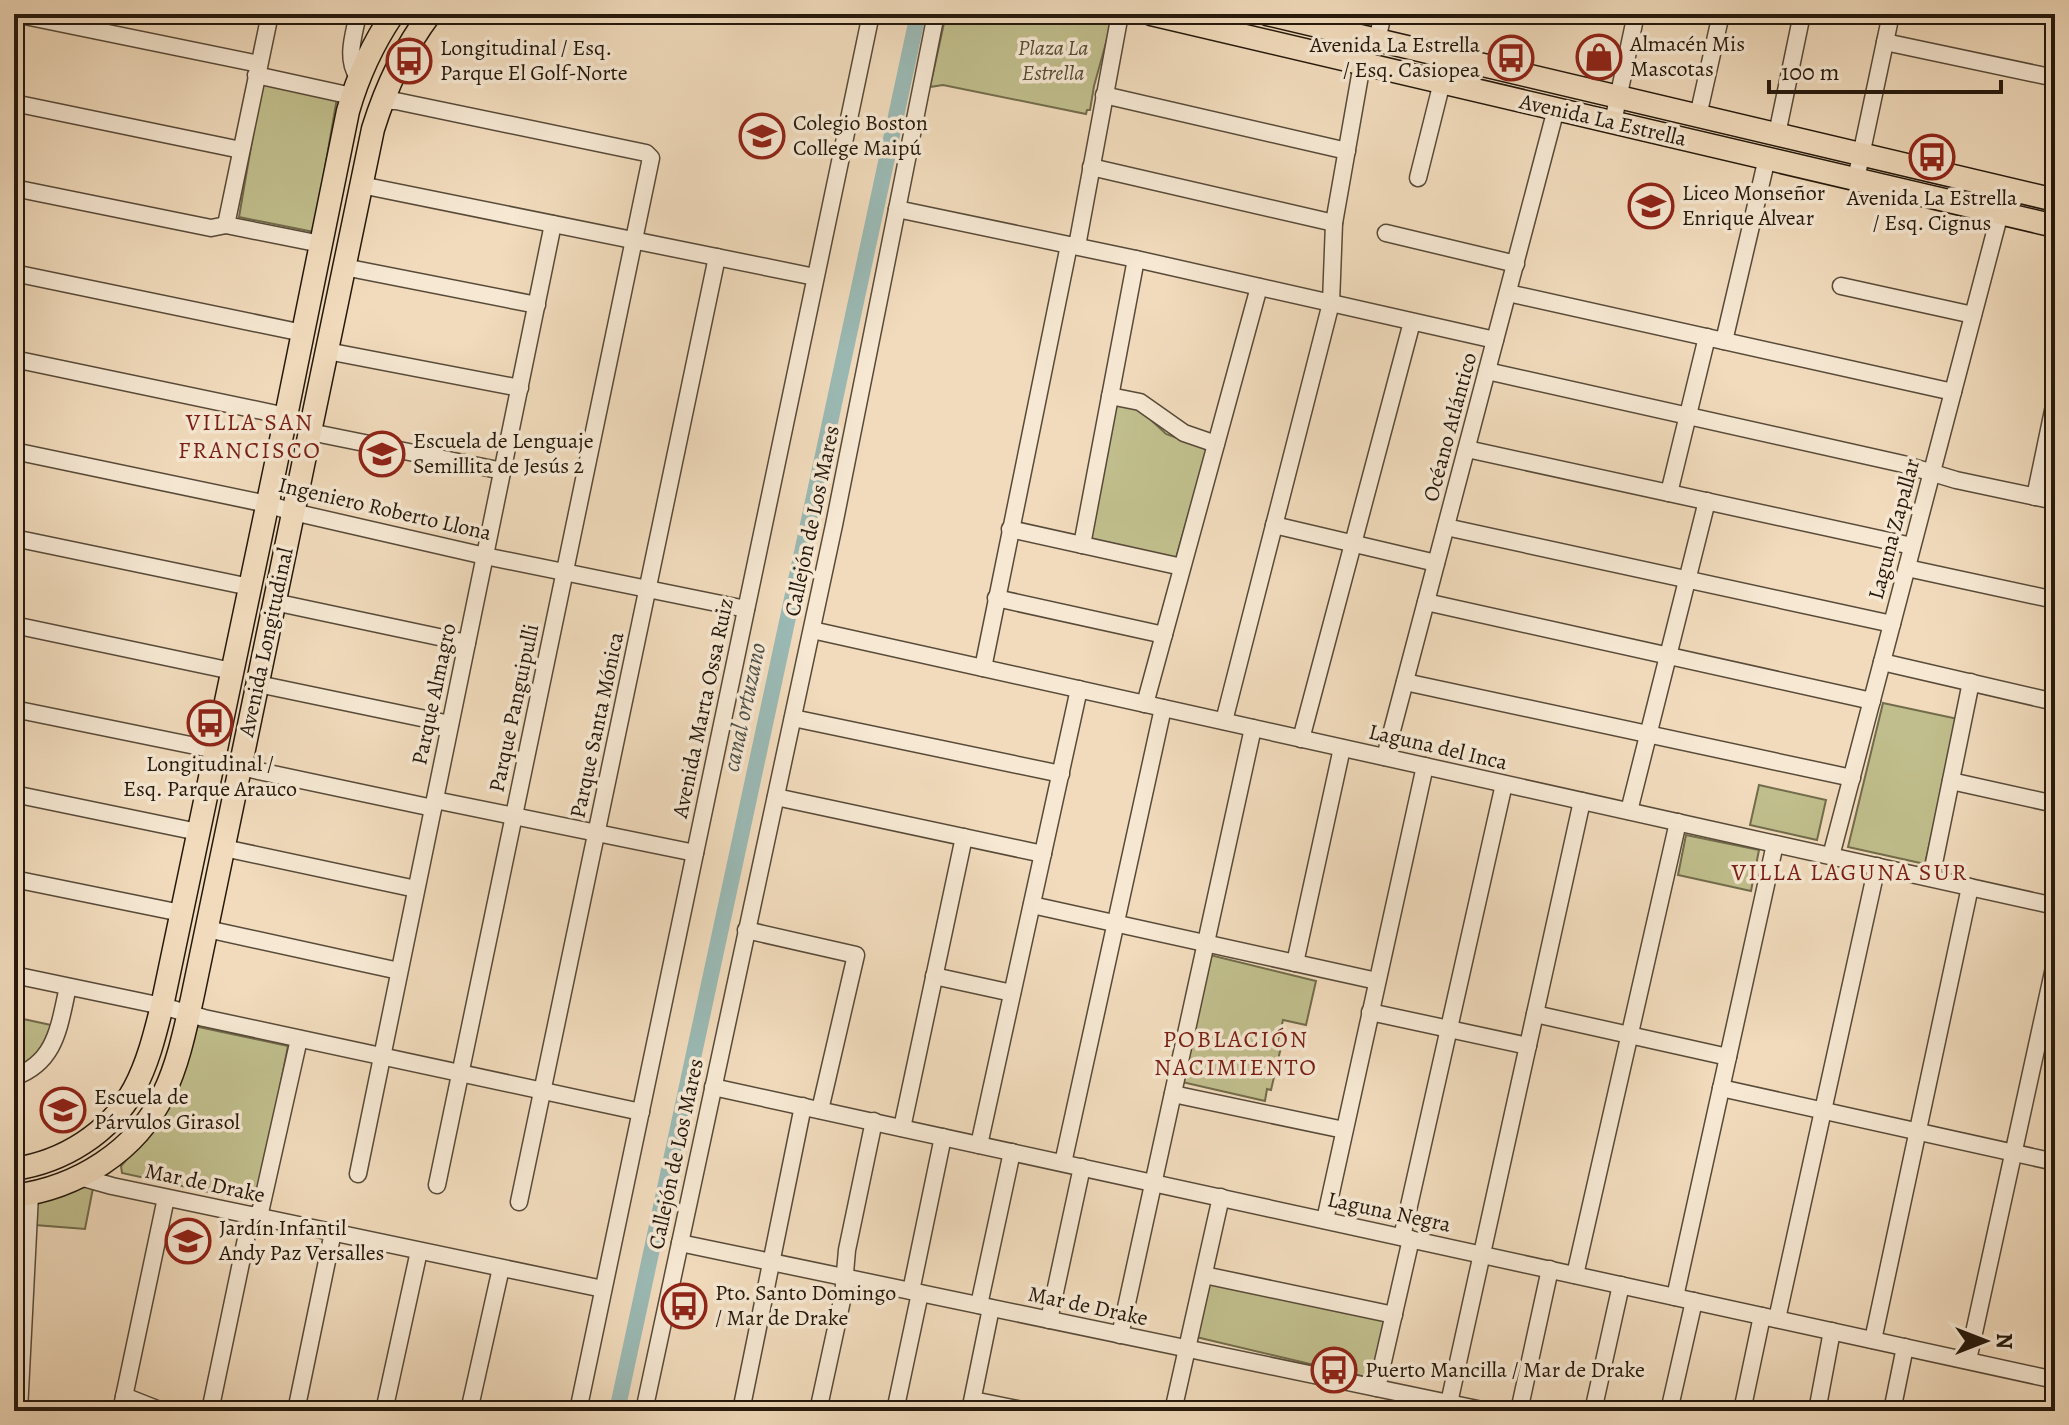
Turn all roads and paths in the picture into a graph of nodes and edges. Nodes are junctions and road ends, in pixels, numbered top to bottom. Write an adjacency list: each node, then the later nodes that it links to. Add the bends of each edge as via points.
1 (15, 14): 19 (street)
2 (270, 14): 19 (street)
3 (358, 14): 22 (street, via 351,53)
4 (393, 14): 22 (main road, Avenida Longitudinal)
5 (430, 14): 25 (main road, Avenida Longitudinal)
6 (871, 14): 56 (street, Avenida Marta Ossa Ruiz)
7 (936, 14): 41 (street, Callejón de Los Mares)
8 (1120, 14): 23 (street)
9 (1151, 14): 18 (main road, Avenida La Estrella)
10 (1267, 14): 16 (main road, Avenida La Estrella)
11 (1383, 14): 16 (street)
12 (1636, 14): 24 (street)
13 (1721, 14): 28 (street)
14 (1802, 14): 30 (street)
15 (1891, 14): 17 (street)
16 (1377, 40): 24 (main road, Avenida La Estrella)
17 (1885, 42): 20 (street); 33 (street)
18 (1362, 64): 21 (main road, Avenida La Estrella); 32 (street)
19 (258, 70): 22 (street); 31 (street)
20 (2055, 78)
21 (1442, 82): 27 (main road, Avenida La Estrella); 36 (street)
22 (355, 87): 49 (main road, Avenida Longitudinal)
23 (1104, 95): 32 (street); 35 (street)
24 (1618, 97): 28 (main road, Avenida La Estrella); 29 (street)
25 (382, 101): 38 (main road, Avenida Longitudinal); 48 (street, Parque Panguipulli, via 648,154)
26 (14, 103): 31 (street)
27 (1556, 109): 29 (main road, Avenida La Estrella); 53 (street, Océano Atlántico)
28 (1698, 116): 30 (main road, Avenida La Estrella)
29 (1613, 122): 34 (main road, Avenida La Estrella)
30 (1777, 134): 33 (main road, Avenida La Estrella)
31 (241, 150): 45 (street)
32 (1347, 151): 43 (street)
33 (1861, 154): 37 (street); 40 (main road, Avenida La Estrella)
34 (1767, 158): 37 (main road, Avenida La Estrella); 65 (street)
35 (1091, 167): 43 (street); 50 (street)
36 (1418, 178)
37 (1856, 179): 42 (main road, Avenida La Estrella)
38 (361, 185): 44 (street); 54 (main road, Avenida Longitudinal)
39 (14, 188): 45 (street, via 211,228)
40 (2055, 200)
41 (897, 209): 50 (street); 110 (street, Callejón de Los Mares)
42 (2000, 213): 46 (main road, Avenida La Estrella); 62 (street, Laguna Zapallar)
43 (1334, 223): 60 (street)
44 (553, 224): 48 (street); 61 (street, Parque Almagro)
45 (226, 225): 49 (street)
46 (2055, 226)
47 (1386, 233): 53 (street)
48 (634, 240): 51 (street); 99 (street, Parque Panguipulli)
49 (321, 244): 64 (main road, Avenida Longitudinal)
50 (1073, 246): 52 (street); 90 (street)
51 (717, 257): 56 (street); 102 (street, Parque Santa Mónica)
52 (1136, 259): 58 (street); 72 (street)
53 (1516, 264): 59 (street, Océano Atlántico)
54 (344, 267): 61 (street); 67 (main road, Avenida Longitudinal)
55 (14, 273): 64 (street)
56 (815, 277): 107 (street, Avenida Marta Ossa Ruiz)
57 (1841, 286): 62 (street)
58 (1259, 287): 60 (street); 77 (street)
59 (1508, 293): 65 (street); 66 (street, Océano Atlántico)
60 (1331, 303): 63 (street); 88 (street)
61 (537, 305): 70 (street, Parque Almagro)
62 (1973, 315): 71 (street, Laguna Zapallar)
63 (1412, 322): 66 (street); 92 (street)
64 (303, 333): 74 (main road, Avenida Longitudinal)
65 (1716, 339): 71 (street); 75 (street)
66 (1495, 340): 69 (street, Océano Atlántico)
67 (327, 351): 70 (street); 76 (main road, Avenida Longitudinal)
68 (14, 359): 74 (street)
69 (1487, 371): 75 (street); 78 (street, Océano Atlántico)
70 (520, 388): 80 (street, Parque Almagro)
71 (1953, 392): 81 (street, Laguna Zapallar)
72 (1110, 396): 77 (street, via 1140,402 1184,433); 93 (street)
73 (2055, 401): 83 (street)
74 (286, 416): 86 (main road, Avenida Longitudinal)
75 (1688, 416): 81 (street); 82 (street)
76 (310, 432): 80 (street); 87 (main road, Avenida Longitudinal)
77 (1216, 444): 97 (street)
78 (1467, 449): 82 (street); 89 (street, Océano Atlántico)
79 (14, 451): 86 (street, Ingeniero Roberto Llona)
80 (503, 471): 95 (street, Parque Almagro)
81 (1932, 473): 83 (street); 94 (street, Laguna Zapallar)
82 (1669, 493): 84 (street)
83 (2035, 497): 85 (street)
84 (1707, 501): 94 (street); 100 (street)
85 (2055, 501)
86 (267, 504): 87 (street, Ingeniero Roberto Llona); 101 (main road, Avenida Longitudinal)
87 (293, 512): 95 (street, Ingeniero Roberto Llona); 105 (main road, Avenida Longitudinal)
88 (1274, 525): 92 (street); 127 (street)
89 (1446, 527): 96 (street, Océano Atlántico); 100 (street)
90 (1010, 529): 93 (street); 103 (street)
91 (14, 538): 101 (street)
92 (1353, 544): 96 (street); 131 (street)
93 (1082, 545): 97 (street)
94 (1912, 546): 98 (street, Laguna Zapallar)
95 (485, 556): 99 (street, Ingeniero Roberto Llona); 112 (street, Parque Almagro)
96 (1436, 563): 106 (street, Océano Atlántico)
97 (1182, 567): 111 (street)
98 (1907, 568): 104 (street); 108 (street, Laguna Zapallar)
99 (565, 572): 102 (street, Ingeniero Roberto Llona); 147 (street, Parque Panguipulli)
100 (1688, 580): 108 (street); 113 (street)
101 (250, 587): 116 (main road, Avenida Longitudinal)
102 (648, 589): 107 (street, Ingeniero Roberto Llona); 150 (street, Parque Santa Mónica)
103 (996, 598): 111 (street); 115 (street)
104 (2055, 600)
105 (274, 602): 112 (street); 119 (main road, Avenida Longitudinal)
106 (1426, 602): 113 (street); 117 (street, Océano Atlántico)
107 (746, 609): 154 (street, Avenida Marta Ossa Ruiz)
108 (1892, 624): 114 (street, Laguna Zapallar)
109 (14, 625): 116 (street)
110 (812, 630): 115 (street, Laguna del Inca); 126 (street, Callejón de Los Mares)
111 (1164, 635): 123 (street)
112 (467, 643): 128 (street, Parque Almagro)
113 (1668, 656): 121 (street); 130 (street)
114 (1882, 662): 118 (street); 121 (street, Laguna Zapallar)
115 (983, 668): 120 (street, Laguna del Inca)
116 (232, 671): 133 (main road, Avenida Longitudinal)
117 (1405, 682): 130 (street); 134 (street, Océano Atlántico)
118 (1971, 682): 122 (street); 139 (street)
119 (258, 684): 128 (street); 136 (main road, Avenida Longitudinal)
120 (1079, 689): 123 (street, Laguna del Inca); 137 (street)
121 (1872, 701): 138 (street, Laguna Zapallar)
122 (2055, 702)
123 (1145, 704): 124 (street, Laguna del Inca)
124 (1163, 708): 127 (street, Laguna del Inca); 165 (street)
125 (14, 709): 133 (street)
126 (793, 718): 137 (street); 142 (street, Callejón de Los Mares)
127 (1224, 721): 129 (street, Laguna del Inca)
128 (450, 724): 144 (street, Parque Almagro)
129 (1253, 728): 131 (street, Laguna del Inca); 168 (street)
130 (1649, 734): 138 (street); 146 (street)
131 (1301, 739): 132 (street, Laguna del Inca)
132 (1342, 748): 134 (street, Laguna del Inca); 169 (street)
133 (215, 750): 149 (main road, Avenida Longitudinal)
134 (1385, 757): 135 (street, Laguna del Inca)
135 (1425, 766): 140 (street, Laguna del Inca); 174 (street)
136 (240, 767): 144 (street); 153 (main road, Avenida Longitudinal)
137 (1061, 774): 155 (street)
138 (1852, 778): 156 (street, Laguna Zapallar)
139 (1951, 781): 145 (street); 158 (street)
140 (1504, 784): 143 (street, Laguna del Inca); 181 (street)
141 (14, 794): 149 (street)
142 (776, 797): 151 (street); 167 (street, Callejón de Los Mares)
143 (1582, 801): 146 (street, Laguna del Inca); 179 (street)
144 (434, 804): 147 (street); 161 (street, Parque Almagro)
145 (2055, 804)
146 (1629, 811): 148 (street, Laguna del Inca)
147 (514, 816): 150 (street); 187 (street, Parque Panguipulli)
148 (1678, 822): 152 (street, Laguna del Inca); 182 (street)
149 (198, 832): 164 (main road, Avenida Longitudinal)
150 (597, 833): 154 (street); 191 (street, Parque Santa Mónica)
151 (964, 837): 155 (street); 173 (street)
152 (1775, 844): 156 (street, Laguna del Inca); 186 (street)
153 (224, 848): 161 (street); 166 (main road, Avenida Longitudinal)
154 (695, 853): 195 (street, Avenida Marta Ossa Ruiz)
155 (1043, 854): 162 (street)
156 (1831, 856): 157 (street, Laguna del Inca)
157 (1877, 866): 158 (street, Laguna del Inca); 194 (street)
158 (1931, 878): 160 (street, Laguna del Inca)
159 (14, 879): 164 (street)
160 (1970, 887): 163 (street, Laguna del Inca); 199 (street)
161 (416, 889): 171 (street, Parque Almagro)
162 (1032, 905): 165 (street); 176 (street)
163 (2055, 906)
164 (181, 913): 177 (main road, Avenida Longitudinal)
165 (1116, 923): 168 (street); 205 (street)
166 (207, 929): 171 (street); 180 (main road, Avenida Longitudinal)
167 (746, 930): 189 (street, Callejón de Los Mares); 193 (street, via 856,955)
168 (1206, 943): 169 (street); 192 (street)
169 (1295, 963): 174 (street)
170 (2055, 963): 203 (street)
171 (399, 971): 185 (street, Parque Almagro)
172 (14, 975): 175 (street)
173 (934, 976): 176 (street); 197 (street)
174 (1377, 981): 178 (street)
175 (68, 987): 177 (street); 188 (street, via 50,1049 32,1069)
176 (1012, 993): 201 (street)
177 (162, 1006): 180 (street); 207 (main road, Avenida Longitudinal, via 153,1042 126,1103 73,1150)
178 (1370, 1012): 181 (street); 198 (street)
179 (1535, 1014): 182 (street); 184 (street)
180 (189, 1015): 183 (street); 209 (main road, Avenida Longitudinal, via 157,1107 126,1144)
181 (1448, 1029): 184 (street); 219 (street)
182 (1630, 1035): 186 (street); 227 (street)
183 (299, 1039): 185 (street); 216 (street)
184 (1528, 1046): 222 (street)
185 (382, 1057): 187 (street); 208 (street, Parque Almagro)
186 (1728, 1057): 190 (street)
187 (460, 1074): 191 (street); 211 (street, Parque Panguipulli)
188 (14, 1077)
189 (713, 1087): 193 (street, Laguna Negra); 220 (street, Callejón de Los Mares)
190 (1721, 1088): 194 (street); 232 (street)
191 (543, 1091): 195 (street); 215 (street, Parque Santa Mónica)
192 (1173, 1094): 198 (street); 210 (street)
193 (812, 1108): 196 (street, Laguna Negra); 223 (street)
194 (1823, 1111): 199 (street); 236 (street)
195 (641, 1112): 230 (street, Avenida Marta Ossa Ruiz)
196 (874, 1121): 197 (street, Laguna Negra); 228 (street)
197 (902, 1128): 200 (street, Laguna Negra)
198 (1344, 1130): 217 (street)
199 (1918, 1132): 203 (street); 240 (street)
200 (943, 1137): 201 (street, Laguna Negra); 231 (street)
201 (979, 1145): 202 (street, Laguna Negra)
202 (1012, 1152): 205 (street, Laguna Negra); 234 (street)
203 (2013, 1153): 204 (street); 243 (street)
204 (2055, 1162)
205 (1063, 1163): 206 (street, Laguna Negra)
206 (1082, 1167): 210 (street, Laguna Negra); 237 (street)
207 (14, 1169)
208 (358, 1174)
209 (80, 1177): 212 (main road, Avenida Longitudinal); 214 (street, Mar de Drake)
210 (1154, 1183): 213 (street, Laguna Negra); 239 (street)
211 (437, 1185)
212 (22, 1195): 250 (street)
213 (1221, 1197): 217 (street, Laguna Negra); 226 (street)
214 (166, 1198): 216 (street, Mar de Drake); 246 (street)
215 (519, 1202)
216 (255, 1216): 218 (street, Mar de Drake); 252 (street)
217 (1325, 1220): 219 (street, Laguna Negra)
218 (333, 1232): 221 (street, Mar de Drake); 253 (street)
219 (1406, 1238): 222 (street, Laguna Negra); 235 (street)
220 (680, 1243): 223 (street, Mar de Drake); 257 (street, Callejón de Los Mares)
221 (419, 1251): 224 (street, Mar de Drake); 254 (street)
222 (1482, 1254): 225 (street, Laguna Negra); 247 (street)
223 (772, 1262): 228 (street, Mar de Drake); 258 (street)
224 (501, 1268): 230 (street, Mar de Drake); 255 (street)
225 (1550, 1269): 227 (street, Laguna Negra); 264 (street)
226 (1204, 1275): 235 (street); 242 (street)
227 (1575, 1275): 229 (street, Laguna Negra)
228 (844, 1277): 231 (street, Mar de Drake); 259 (street)
229 (1621, 1285): 232 (street, Laguna Negra); 265 (street)
230 (603, 1289): 256 (street, Avenida Marta Ossa Ruiz)
231 (915, 1292): 234 (street, Mar de Drake); 260 (street)
232 (1675, 1297): 233 (street, Laguna Negra)
233 (1694, 1301): 236 (street, Laguna Negra); 266 (street)
234 (985, 1307): 237 (street, Mar de Drake); 249 (street)
235 (1394, 1315): 245 (street)
236 (1769, 1317): 238 (street, Laguna Negra); 267 (street)
237 (1049, 1320): 239 (street, Mar de Drake)
238 (1832, 1331): 240 (street, Laguna Negra); 268 (street)
239 (1120, 1335): 242 (street, Mar de Drake)
240 (1873, 1340): 241 (street, Laguna Negra)
241 (1905, 1347): 243 (street, Laguna Negra); 269 (street)
242 (1187, 1349): 245 (street, Mar de Drake); 262 (street)
243 (1968, 1360): 244 (street, Laguna Negra)
244 (2055, 1380)
245 (1377, 1388): 248 (street, Mar de Drake)
246 (123, 1403): 251 (street)
247 (1449, 1403): 248 (street, Mar de Drake); 263 (street, Mar de Drake)
248 (1415, 1404)
249 (972, 1405): 261 (street)
250 (19, 1411)
251 (162, 1411)
252 (210, 1411)
253 (296, 1411)
254 (384, 1411)
255 (469, 1411)
256 (578, 1411)
257 (644, 1411)
258 (741, 1411)
259 (818, 1411)
260 (895, 1411)
261 (1027, 1411)
262 (1173, 1411)
263 (1487, 1411)
264 (1519, 1411)
265 (1593, 1411)
266 (1669, 1411)
267 (1742, 1411)
268 (1817, 1411)
269 (1892, 1411)

